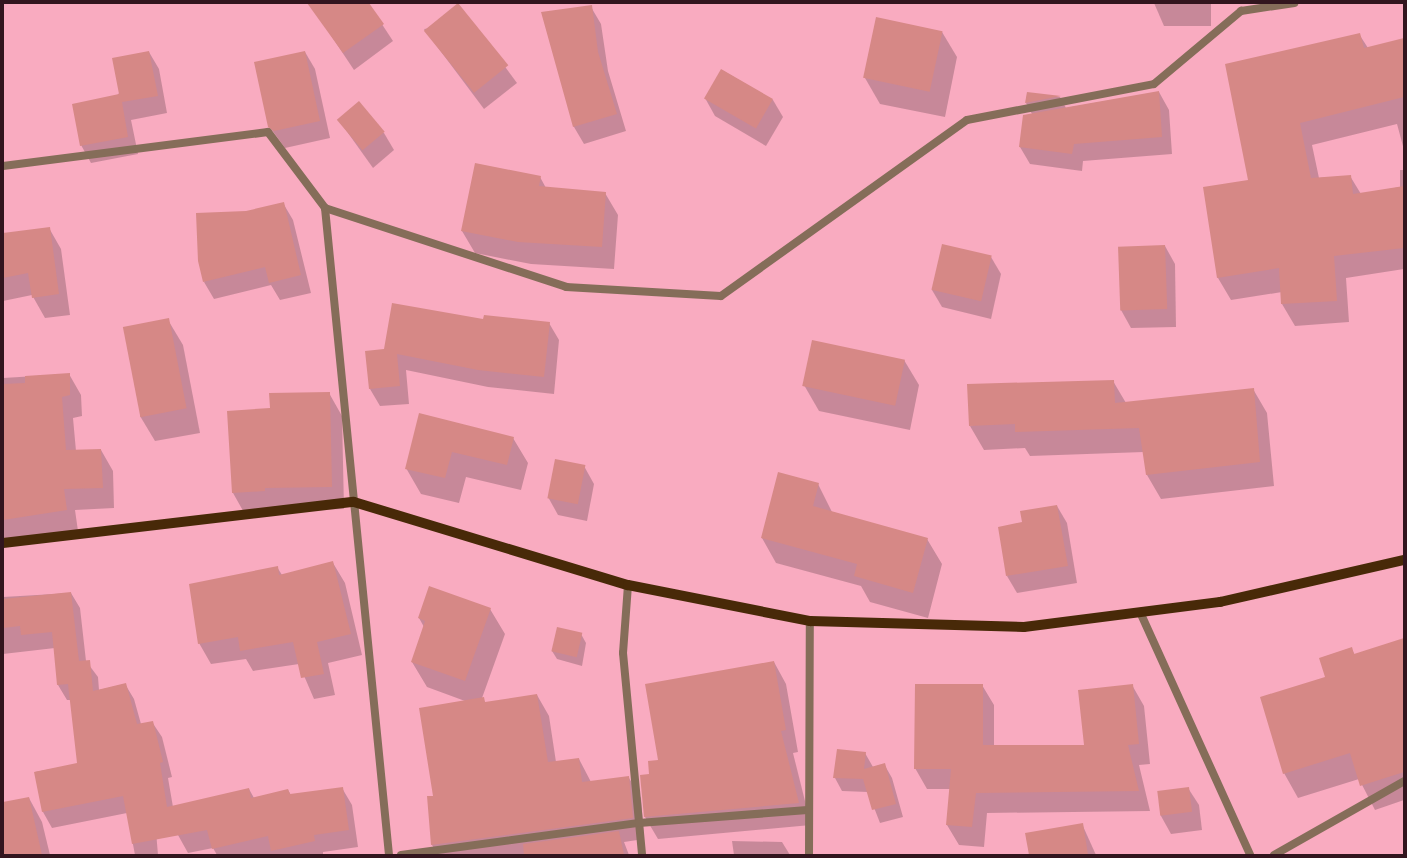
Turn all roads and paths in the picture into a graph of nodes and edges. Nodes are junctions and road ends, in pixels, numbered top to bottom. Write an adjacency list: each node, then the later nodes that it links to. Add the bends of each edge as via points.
1 (1294, 3): 3 (street, via 1241,11 1154,84 967,120 721,296 566,287)
2 (3, 166): 3 (street, via 268,132)
3 (325, 208): 4 (street)
4 (354, 502): 5 (main road); 7 (main road); 13 (street)
5 (3, 543)
6 (1404, 560): 8 (main road, via 1220,602)
7 (628, 585): 9 (main road); 12 (street, via 623,653)
8 (1140, 612): 9 (main road, via 1024,627); 17 (street)
9 (810, 621): 11 (street)
10 (1404, 781): 18 (street)
11 (807, 810): 12 (street); 16 (street)
12 (639, 823): 14 (street); 15 (street)
13 (389, 855)
14 (401, 855)
15 (642, 855)
16 (809, 855)
17 (1250, 855)
18 (1274, 855)

